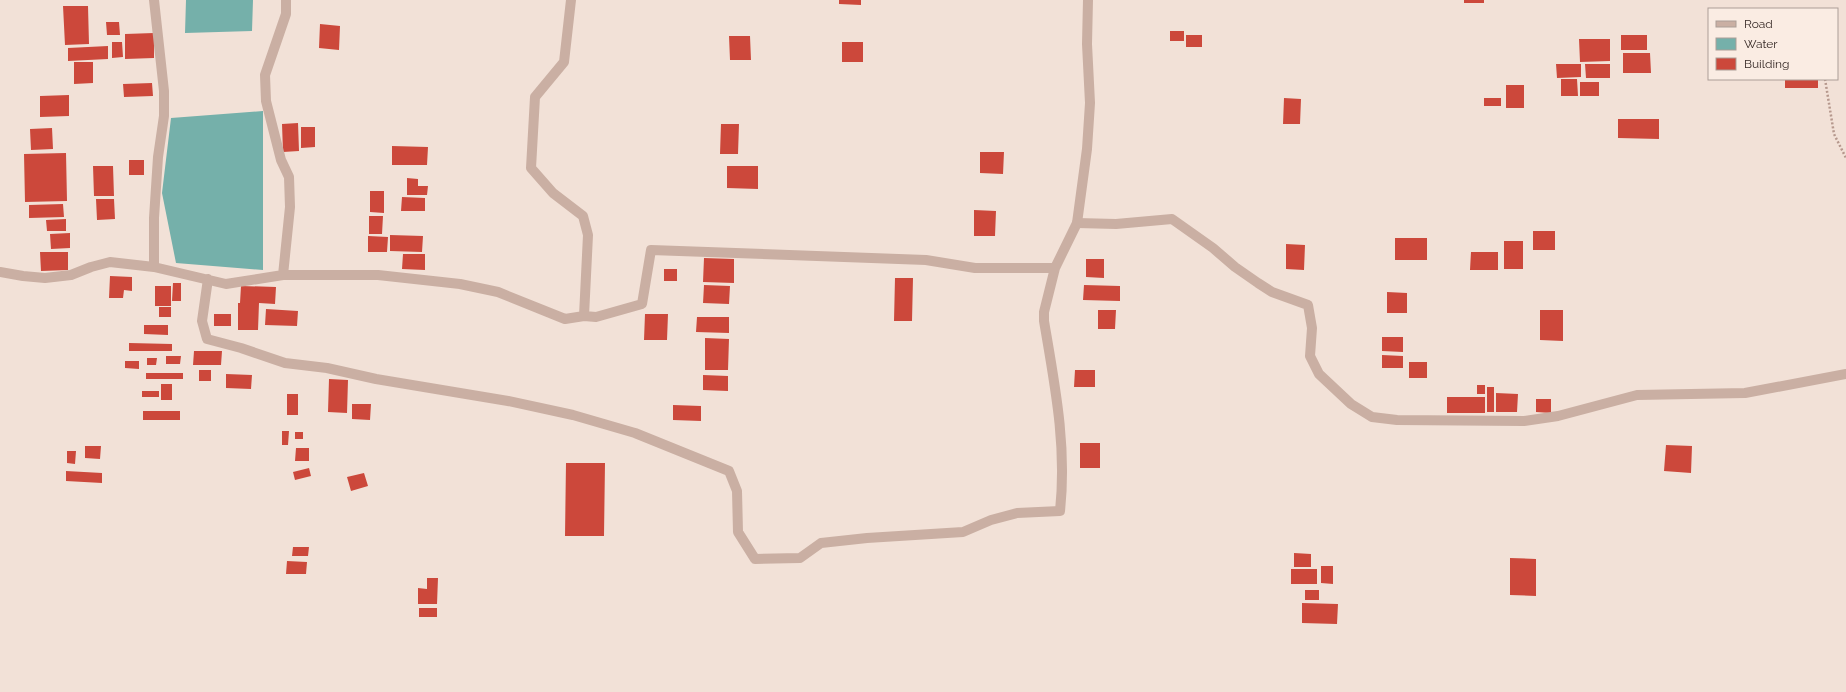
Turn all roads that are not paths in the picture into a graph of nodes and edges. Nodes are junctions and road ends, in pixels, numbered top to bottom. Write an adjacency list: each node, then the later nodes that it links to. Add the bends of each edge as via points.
1 (154, 0): 6 (street, via 164,91 164,116 154,218)
2 (286, 0): 9 (street, via 286,14 265,75 266,101 281,160 289,177 290,207)
3 (571, 0): 11 (street, via 564,62 535,97 531,168 553,193 583,216 588,235)
4 (1088, 0): 5 (street, via 1090,103)
5 (1077, 223): 7 (street); 12 (street, via 1116,224 1172,219 1272,292 1308,305 1312,328 1310,356 1319,374 1351,404 1372,417 1397,420 1524,421 1558,416 1637,395 1745,393)
6 (154, 267): 8 (street, via 110,262 71,275 45,278); 10 (street)
7 (1055, 268): 10 (street, via 1044,321 1060,412 1063,482 1060,511 1017,512 963,532 821,543 800,558 755,559 738,532 737,491 729,471 635,433 573,414 327,368 285,363 207,340 202,321); 11 (street, via 975,268 926,260 651,250 642,304 596,317)
8 (0, 272)
9 (283, 274): 10 (street, via 226,284); 11 (street, via 378,275 460,284 498,292 564,319)
10 (208, 279)
11 (584, 316)
12 (1846, 374)

